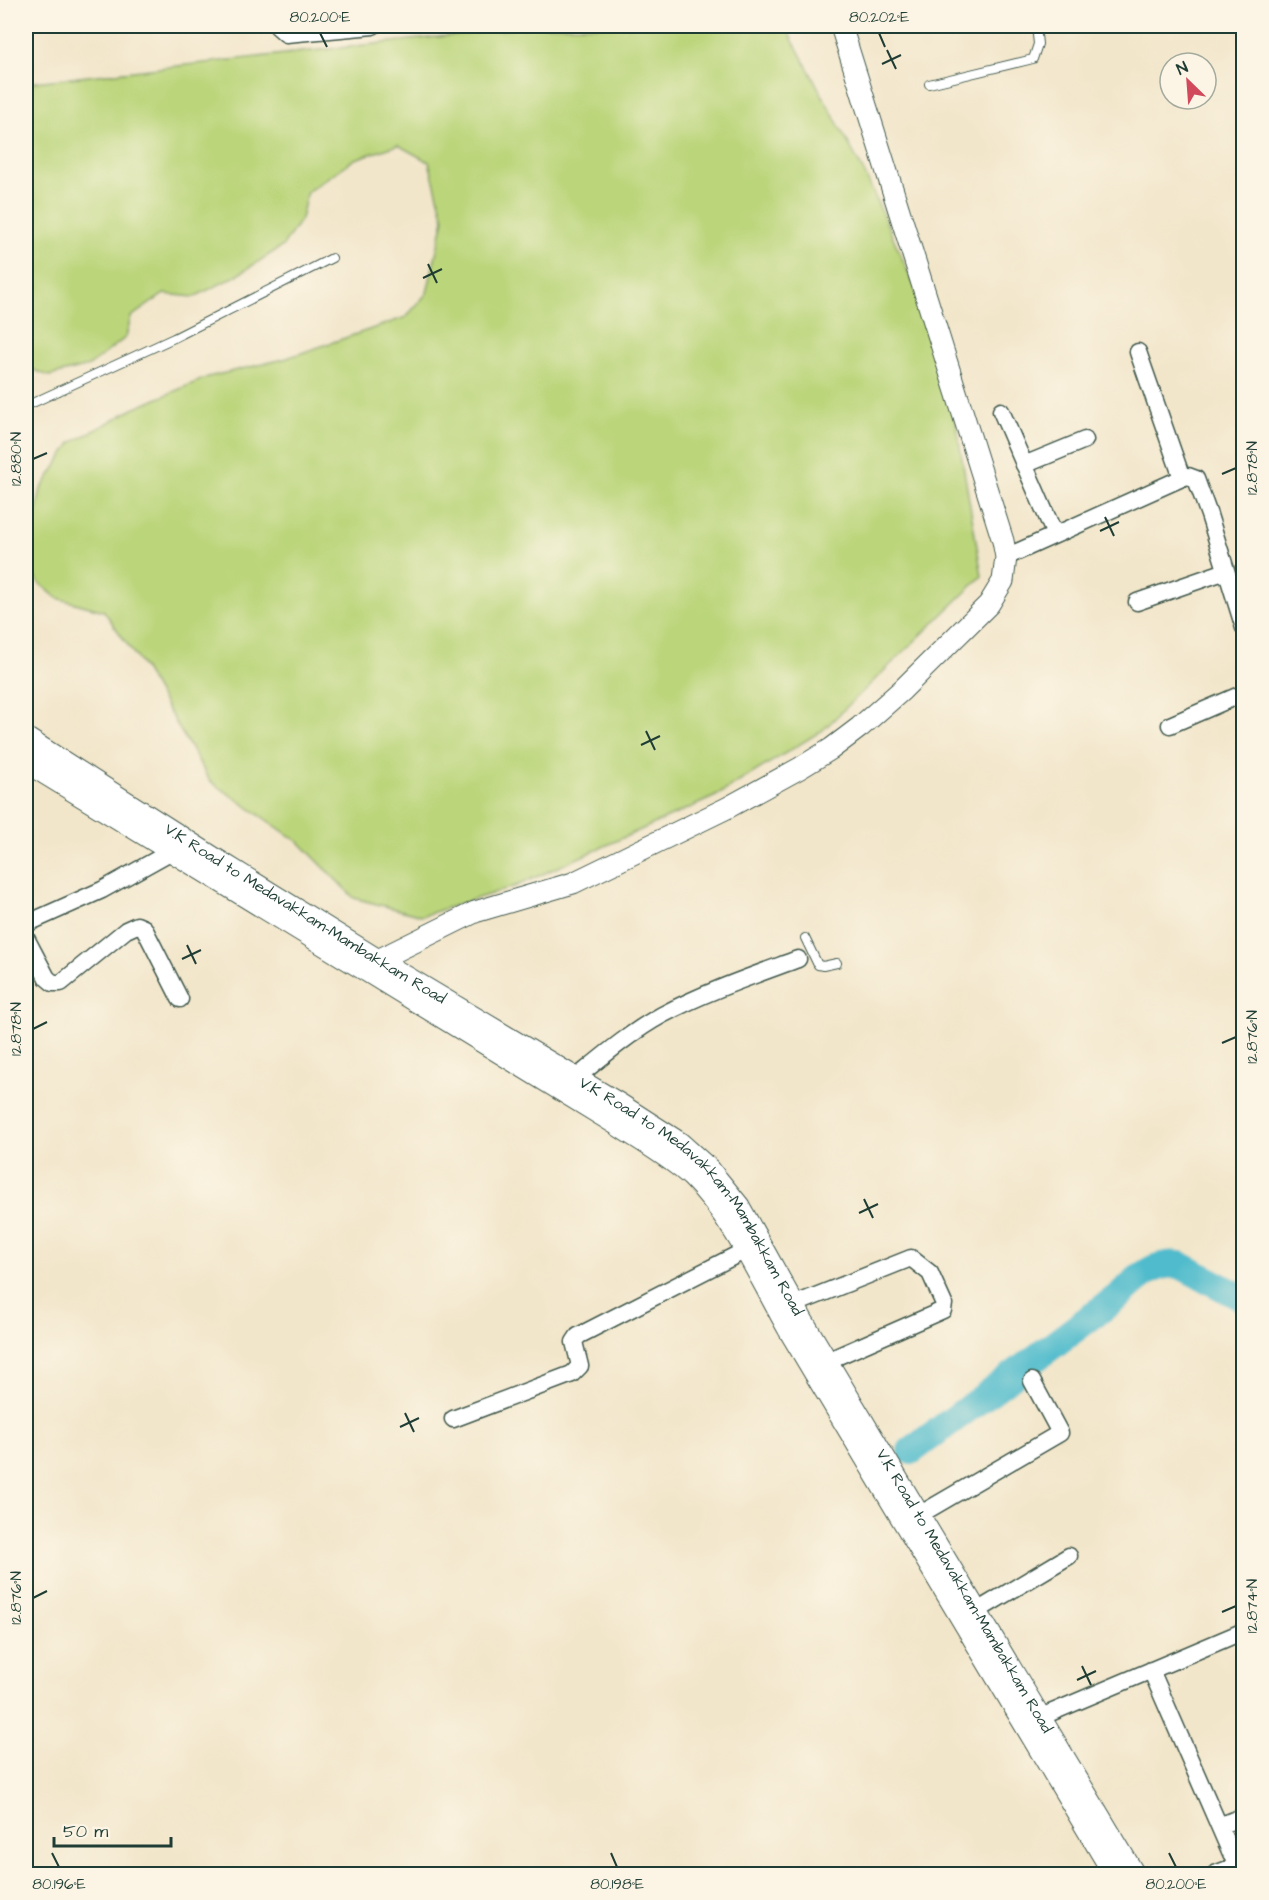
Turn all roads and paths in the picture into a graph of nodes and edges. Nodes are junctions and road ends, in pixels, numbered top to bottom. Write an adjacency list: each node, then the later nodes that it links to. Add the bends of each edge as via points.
1 (277, 26): 2 (street, via 286,34)
2 (373, 26)
3 (841, 26): 14 (street)
4 (1036, 26): 5 (lane, via 1038,44 1033,58)
5 (929, 84)
6 (332, 258): 8 (lane, via 174,338)
7 (1138, 352): 12 (street)
8 (26, 405)
9 (1001, 411): 11 (street)
10 (1085, 440): 11 (street)
11 (1024, 465): 13 (street)
12 (1182, 478): 13 (street); 15 (street, via 1196,479)
13 (1055, 535): 14 (street)
14 (1006, 557): 28 (street, via 1003,581 989,604 902,690 816,759 573,884 475,912)
15 (1226, 571): 16 (street); 17 (street)
16 (1137, 602)
17 (1244, 628)
18 (1244, 693): 19 (street)
19 (1170, 725)
20 (26, 738): 28 (street, V.K Road to Medavakkam-Mambakkam Road)
21 (26, 762): 22 (street, V.K Road to Medavakkam-Mambakkam Road)
22 (172, 851): 23 (street, via 102,890); 28 (street, V.K Road to Medavakkam-Mambakkam Road)
23 (26, 924)
24 (26, 938): 29 (street, via 47,978 61,983 126,930 141,926)
25 (805, 938): 26 (lane)
26 (805, 956): 27 (lane, via 823,966); 30 (street, via 708,992 660,1017)
27 (837, 963)
28 (373, 966): 30 (street, V.K Road to Medavakkam-Mambakkam Road); 31 (street, V.K Road to Medavakkam-Mambakkam Road, via 667,1157 709,1196)
29 (180, 999)
30 (576, 1078): 32 (street, V.K Road to Medavakkam-Mambakkam Road, via 680,1143 709,1169 738,1206)
31 (744, 1251): 32 (street, V.K Road to Medavakkam-Mambakkam Road); 35 (street, via 578,1336 574,1342 580,1366 572,1374)
32 (786, 1308): 33 (street, V.K Road to Medavakkam-Mambakkam Road); 33 (street, via 911,1258 930,1273 943,1310); 41 (street, V.K Road to Medavakkam-Mambakkam Road)
33 (827, 1361): 36 (street, V.K Road to Medavakkam-Mambakkam Road)
34 (1032, 1381): 36 (street, via 1060,1433)
35 (453, 1419)
36 (919, 1515): 38 (street, V.K Road to Medavakkam-Mambakkam Road)
37 (1069, 1556): 38 (street)
38 (977, 1611): 41 (street, V.K Road to Medavakkam-Mambakkam Road)
39 (1244, 1631): 40 (street)
40 (1151, 1670): 41 (street); 43 (street)
41 (1032, 1721): 45 (street, V.K Road to Medavakkam-Mambakkam Road); 46 (street, V.K Road to Medavakkam-Mambakkam Road)
42 (1244, 1816): 43 (street)
43 (1219, 1826): 44 (street)
44 (1238, 1870): 47 (street)
45 (1114, 1875)
46 (1134, 1875)
47 (1215, 1875)

